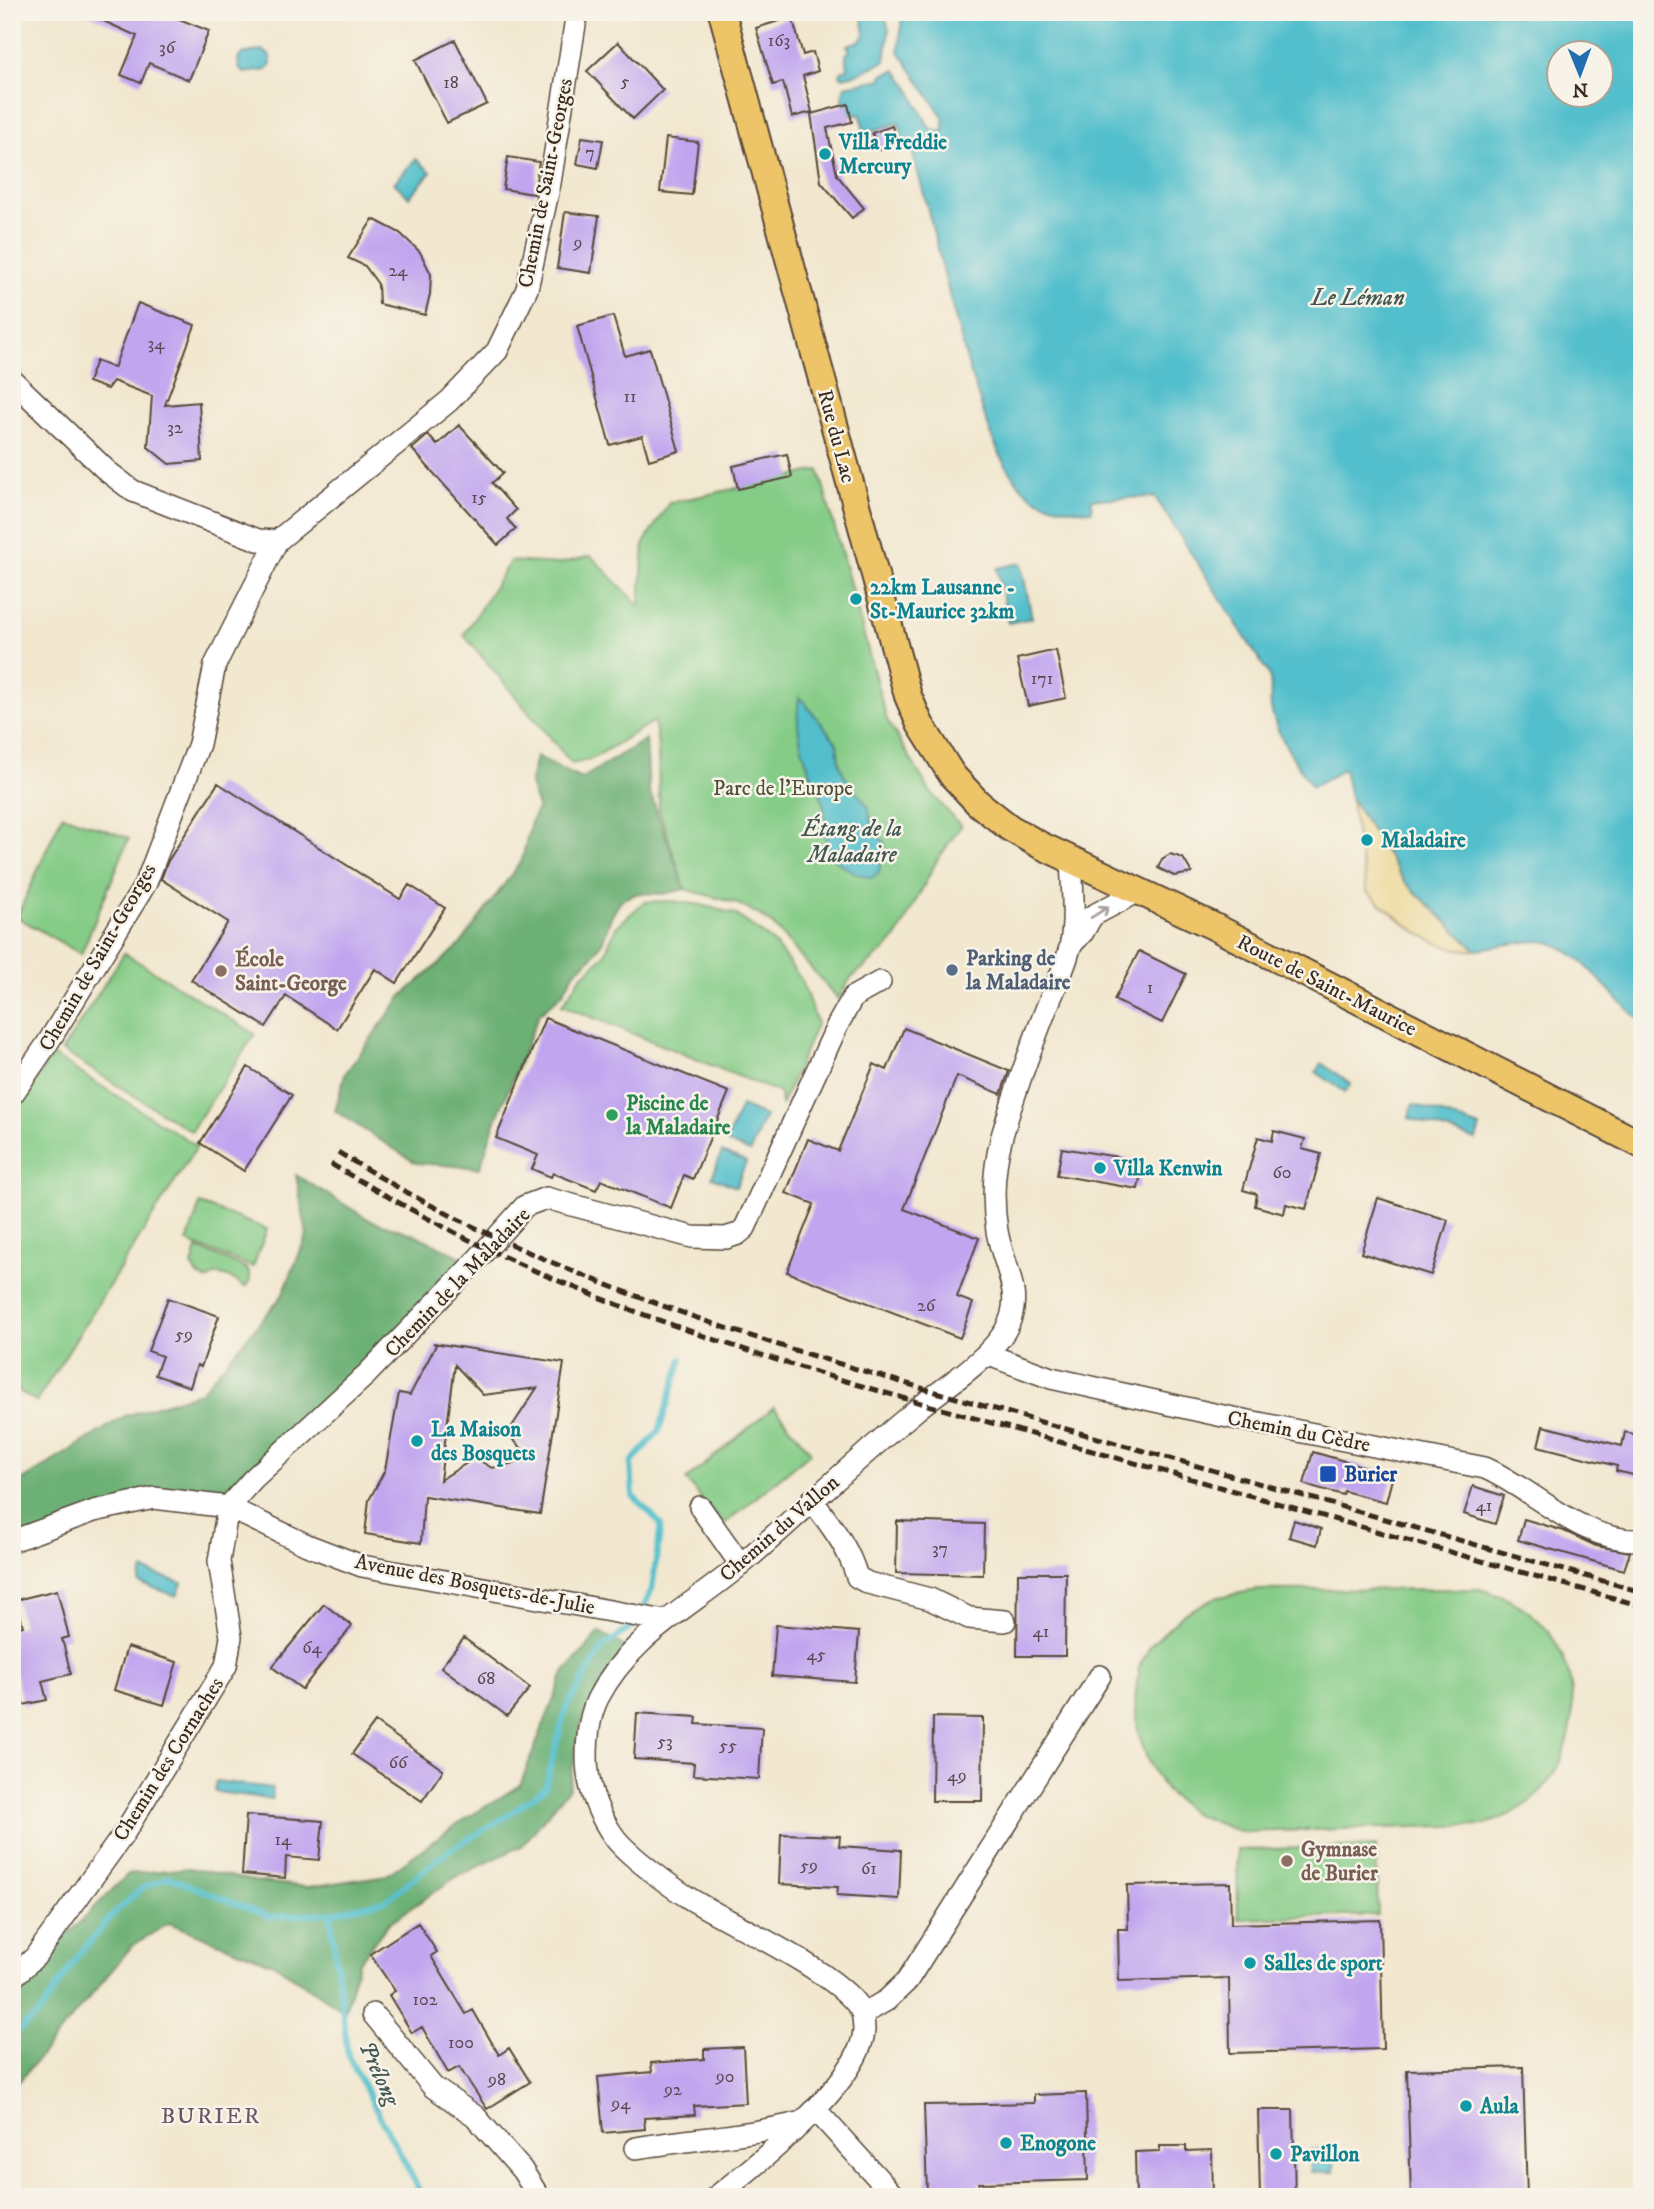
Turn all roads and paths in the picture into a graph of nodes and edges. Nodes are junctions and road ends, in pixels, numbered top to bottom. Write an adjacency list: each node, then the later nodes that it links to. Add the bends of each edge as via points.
1 (577, 12): 4 (street, Chemin de Saint-Georges, via 550,183 527,289 497,351 449,401)
2 (722, 12): 5 (main road, Rue du Lac, via 908,696 952,775)
3 (12, 380): 4 (street, via 134,491 258,540)
4 (277, 541): 10 (street, Chemin de Saint-Georges, via 215,665 199,744 146,883)
5 (1010, 828): 6 (main road, Route de Saint-Maurice)
6 (1071, 860): 7 (main road, Route de Saint-Maurice); 8 (street, Chemin du Vallon)
7 (1139, 891): 8 (street, Chemin du Vallon, one-way to 7, via 1092,916); 11 (main road, Route de Saint-Maurice)
8 (1071, 945): 12 (street, Chemin du Vallon, via 998,1154 997,1234 1016,1303 1005,1330)
9 (880, 982): 14 (street, Chemin de la Maladaire, via 853,997 745,1228 738,1234 692,1237 546,1198 525,1206 367,1374)
10 (12, 1095)
11 (1642, 1145)
12 (986, 1354): 13 (street, Chemin du Vallon); 16 (street, Chemin du Cèdre, via 1051,1378 1485,1468 1580,1525)
13 (812, 1500): 18 (street, Chemin du Vallon); 20 (street, via 846,1548 857,1577 930,1599 969,1618)
14 (228, 1507): 17 (street, Avenue des Bosquets-de-Julie, via 154,1498 94,1511); 19 (street, Avenue des Bosquets-de-Julie, via 362,1566); 22 (street, Chemin des Cornaches, via 219,1561 231,1637 226,1667 123,1835 35,1957)
15 (700, 1507): 18 (street)
16 (1642, 1540)
17 (12, 1541)
18 (741, 1565): 19 (street, Chemin du Vallon)
19 (657, 1620): 24 (street, Chemin du Vallon, via 622,1661 598,1697 591,1718 588,1786 599,1812 617,1841 670,1884 832,1982)
20 (1005, 1621)
21 (1100, 1676): 24 (street, via 907,1981)
22 (12, 1978)
23 (373, 2014): 27 (street, via 433,2088 475,2116)
24 (863, 2014): 25 (street, via 864,2030 851,2067)
25 (808, 2116): 26 (street, via 761,2132); 28 (street); 29 (street)
26 (636, 2148)
27 (539, 2197)
28 (716, 2197)
29 (895, 2197)

